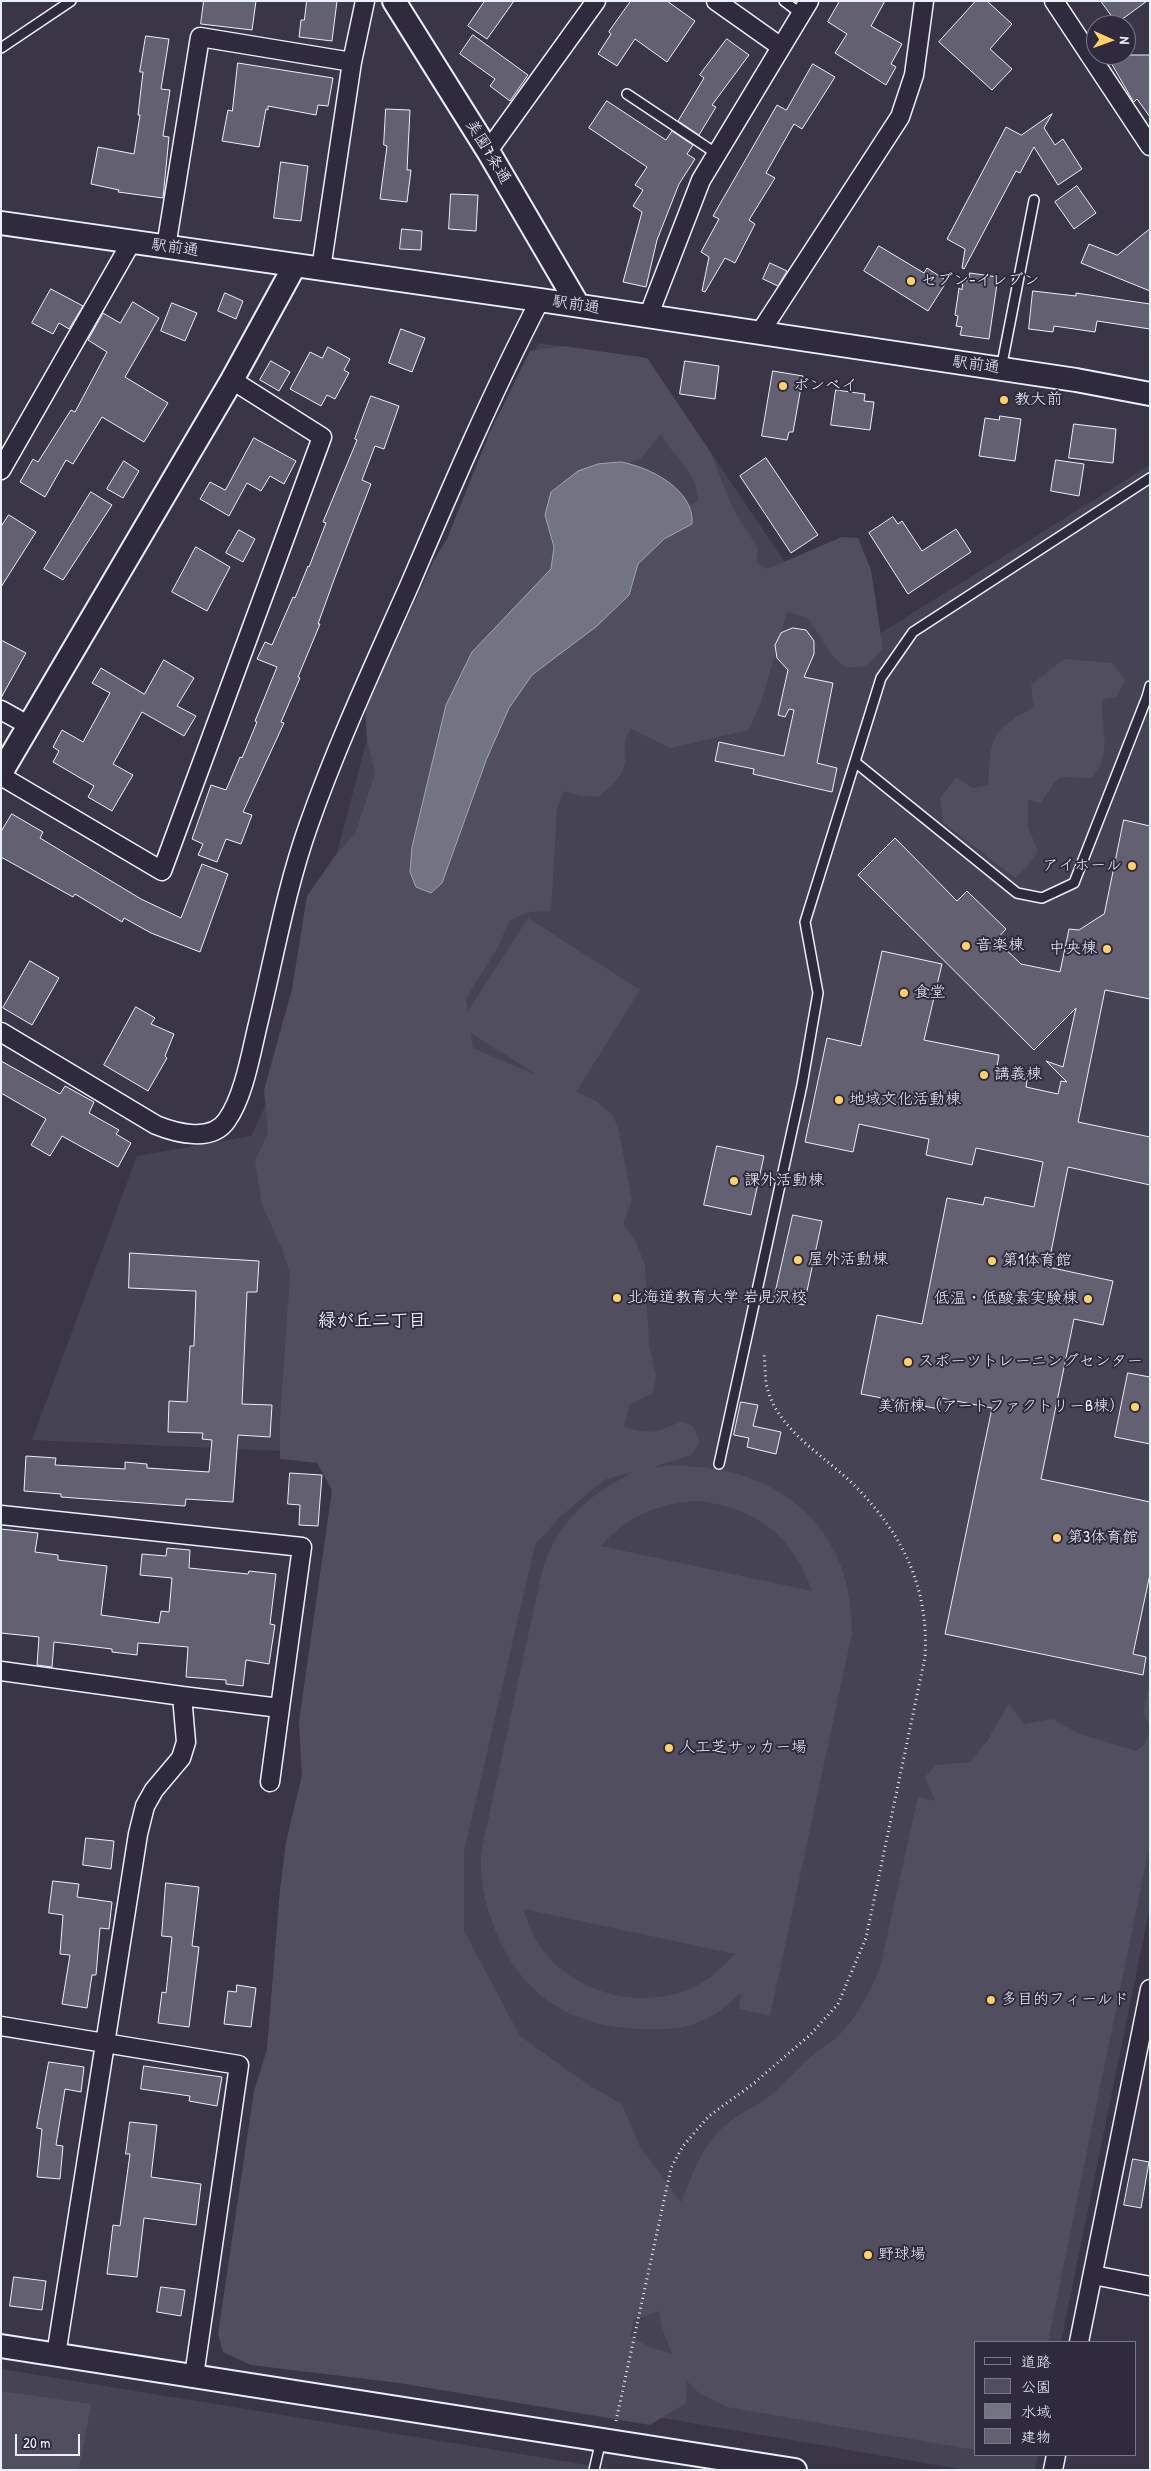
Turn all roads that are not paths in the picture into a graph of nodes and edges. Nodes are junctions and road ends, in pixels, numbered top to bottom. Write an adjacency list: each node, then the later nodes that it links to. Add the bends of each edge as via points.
1 (71, 1): 11 (lane)
2 (364, 1): 12 (street)
3 (394, 1): 15 (street, 美園7条通)
4 (596, 1): 15 (street)
5 (716, 1): 10 (street)
6 (784, 1): 9 (lane)
7 (924, 1): 26 (street, via 914,75 900,117)
8 (1054, 1): 14 (street)
9 (805, 8): 10 (street)
10 (782, 47): 16 (street)
11 (1, 48)
12 (352, 62): 20 (street, via 200,37); 22 (street)
13 (627, 94): 16 (lane)
14 (1150, 146)
15 (488, 151): 24 (street, 美園7条通)
16 (717, 154): 25 (street, via 701,180)
17 (1034, 200): 27 (lane)
18 (1, 223): 19 (street, 駅前通)
19 (132, 241): 20 (street, 駅前通); 30 (street)
20 (166, 247): 21 (street, 駅前通)
21 (294, 265): 22 (street, 駅前通); 28 (street)
22 (321, 269): 23 (street, 駅前通)
23 (540, 300): 24 (street, 駅前通); 37 (street, via 494,391 309,824 248,1065 232,1113 225,1123 217,1129 197,1134 171,1131 156,1125)
24 (578, 305): 25 (street, 駅前通)
25 (648, 316): 26 (street, 駅前通)
26 (759, 334): 27 (street, 駅前通)
27 (1001, 369): 29 (street, 駅前通)
28 (232, 380): 34 (street); 36 (street, via 322,437 162,871)
29 (1150, 394)
30 (1, 470)
31 (1150, 478): 35 (lane, via 913,632 881,678)
32 (1150, 686): 35 (lane, via 1074,883 1042,898 1017,893)
33 (1, 710): 34 (street)
34 (28, 725): 36 (street)
35 (855, 762): 38 (lane, via 805,922 818,993 802,1085)
36 (1, 774)
37 (1, 1032)
38 (719, 1464)
39 (1, 1515): 42 (street, via 302,1547)
40 (1, 1671): 41 (street)
41 (182, 1696): 42 (street); 46 (street, via 186,1742 181,1758 145,1806)
42 (280, 1708): 43 (street)
43 (270, 1782)
44 (1150, 1989): 47 (street)
45 (1, 2026): 46 (street)
46 (106, 2042): 51 (street); 52 (street, via 239,2064)
47 (1092, 2275): 48 (street); 49 (street)
48 (1150, 2286)
49 (1079, 2341)
50 (1, 2346): 51 (street)
51 (56, 2354): 52 (street)
52 (194, 2376): 53 (street)
53 (606, 2440): 55 (lane); 56 (street)
54 (1056, 2456): 57 (street)
55 (594, 2470)
56 (795, 2470)
57 (1053, 2470)

